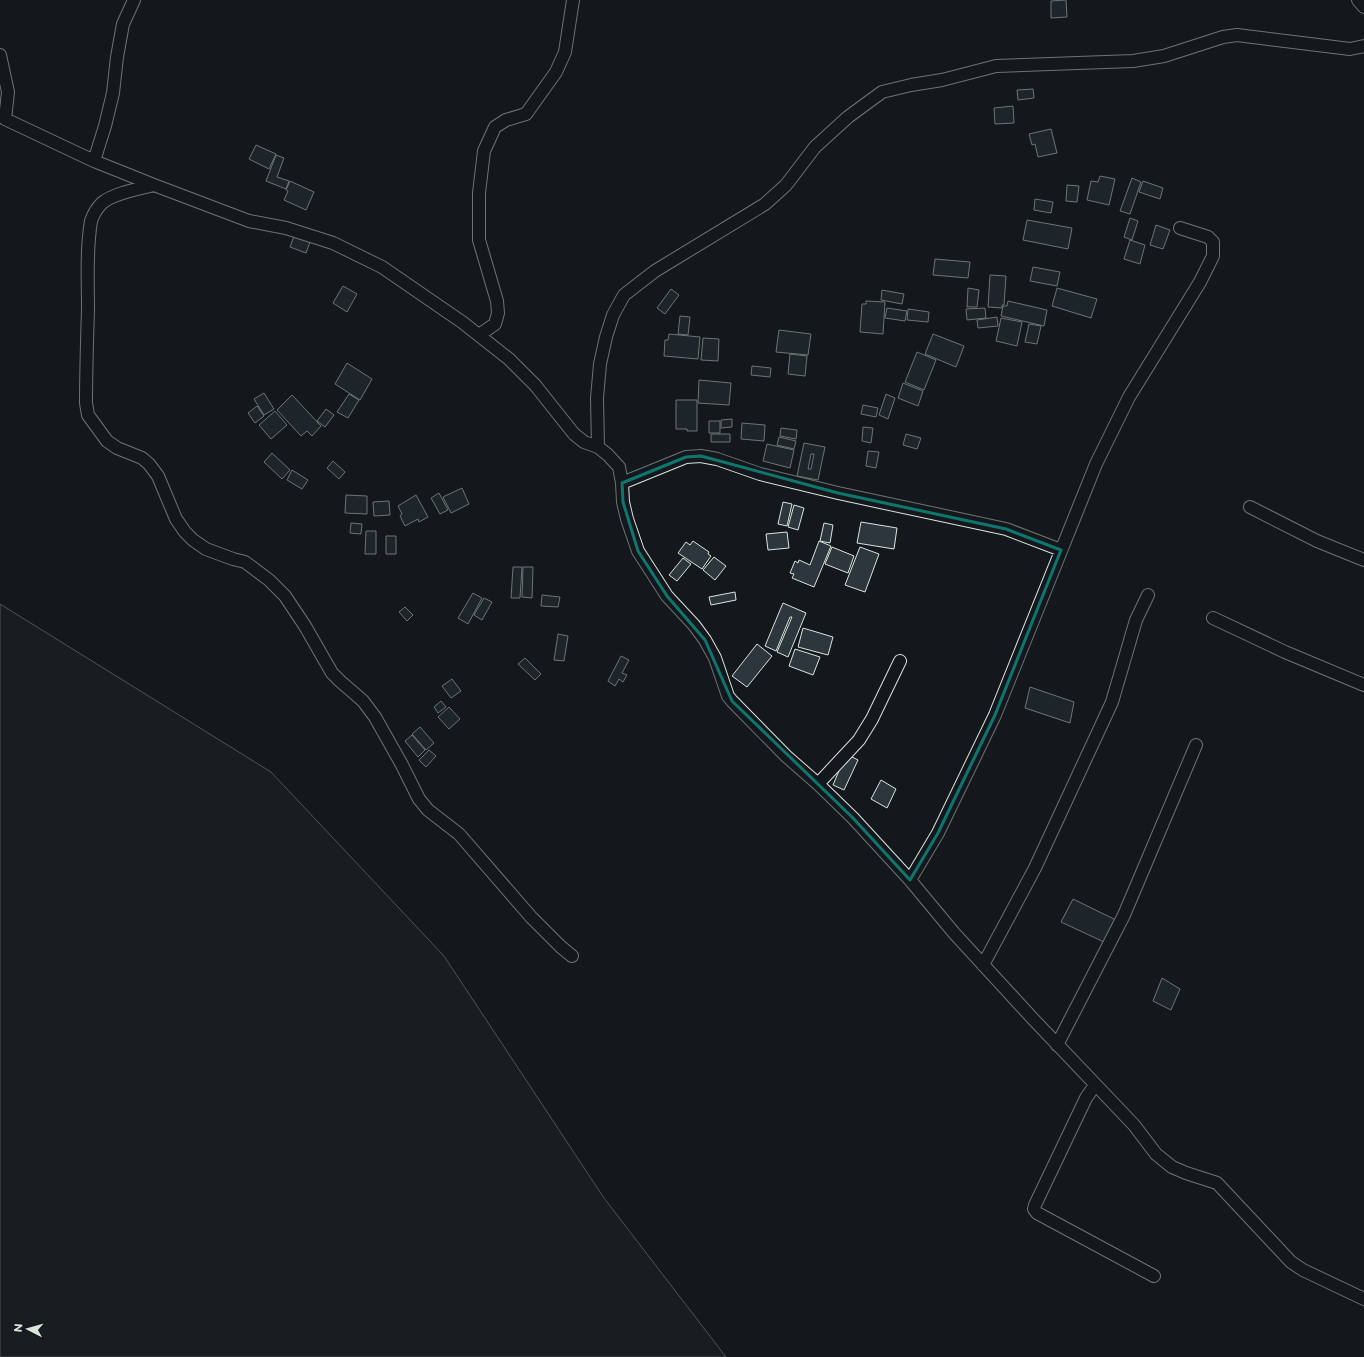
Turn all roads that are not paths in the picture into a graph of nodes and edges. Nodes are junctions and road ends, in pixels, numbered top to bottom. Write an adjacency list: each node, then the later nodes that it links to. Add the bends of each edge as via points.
1 (134, 0): 8 (street, via 123,24 113,93)
2 (573, 0): 11 (street, via 565,52 556,72 526,114 506,120 495,127 484,151 479,193 479,240 497,301 498,313 495,324)
3 (1358, 0): 4 (street)
4 (1364, 7)
5 (1364, 46): 12 (street, via 1350,49 1237,35 1164,56 1133,61 996,66 882,92 848,117 815,147 786,185 765,204 655,271 624,295 613,315 600,364 597,398)
6 (0, 55): 7 (street, via 8,92)
7 (3, 118): 8 (street)
8 (94, 161): 9 (street)
9 (154, 185): 11 (street, via 249,221 286,228 332,243 382,267); 24 (street, via 113,197 103,203 91,220 87,279 88,415 107,440 149,464 158,476 176,518 193,540 206,549 245,562 285,596 332,673 363,701 375,717 419,799 428,810 476,851 531,917)
10 (1180, 228): 15 (street, via 1208,237 1213,242 1213,256 1200,282 1129,397 1096,464)
11 (479, 335): 12 (street, via 509,359 535,385 574,434 584,442)
12 (598, 447): 13 (street, via 619,467)
13 (622, 483): 15 (street, via 686,457 701,456 838,493 1006,529); 22 (street, via 623,502 638,551 667,596 705,640 715,658 728,696 786,756)
14 (1250, 507): 16 (street, via 1317,541)
15 (1062, 550): 23 (street, via 995,715 938,833)
16 (1364, 560)
17 (1148, 595): 25 (street, via 1136,620 1112,702 1035,868)
18 (1213, 618): 20 (street, via 1285,652)
19 (900, 661): 22 (street, via 859,740)
20 (1364, 684)
21 (1196, 745): 26 (street, via 1124,915)
22 (818, 784): 23 (street, via 854,818)
23 (910, 880): 25 (street)
24 (572, 956)
25 (983, 965): 26 (street)
26 (1057, 1045): 27 (street)
27 (1096, 1085): 28 (street, via 1086,1098 1034,1209 1037,1214); 29 (street, via 1134,1125 1156,1154 1172,1167 1217,1183 1291,1262)
28 (1154, 1276)
29 (1364, 1299)

